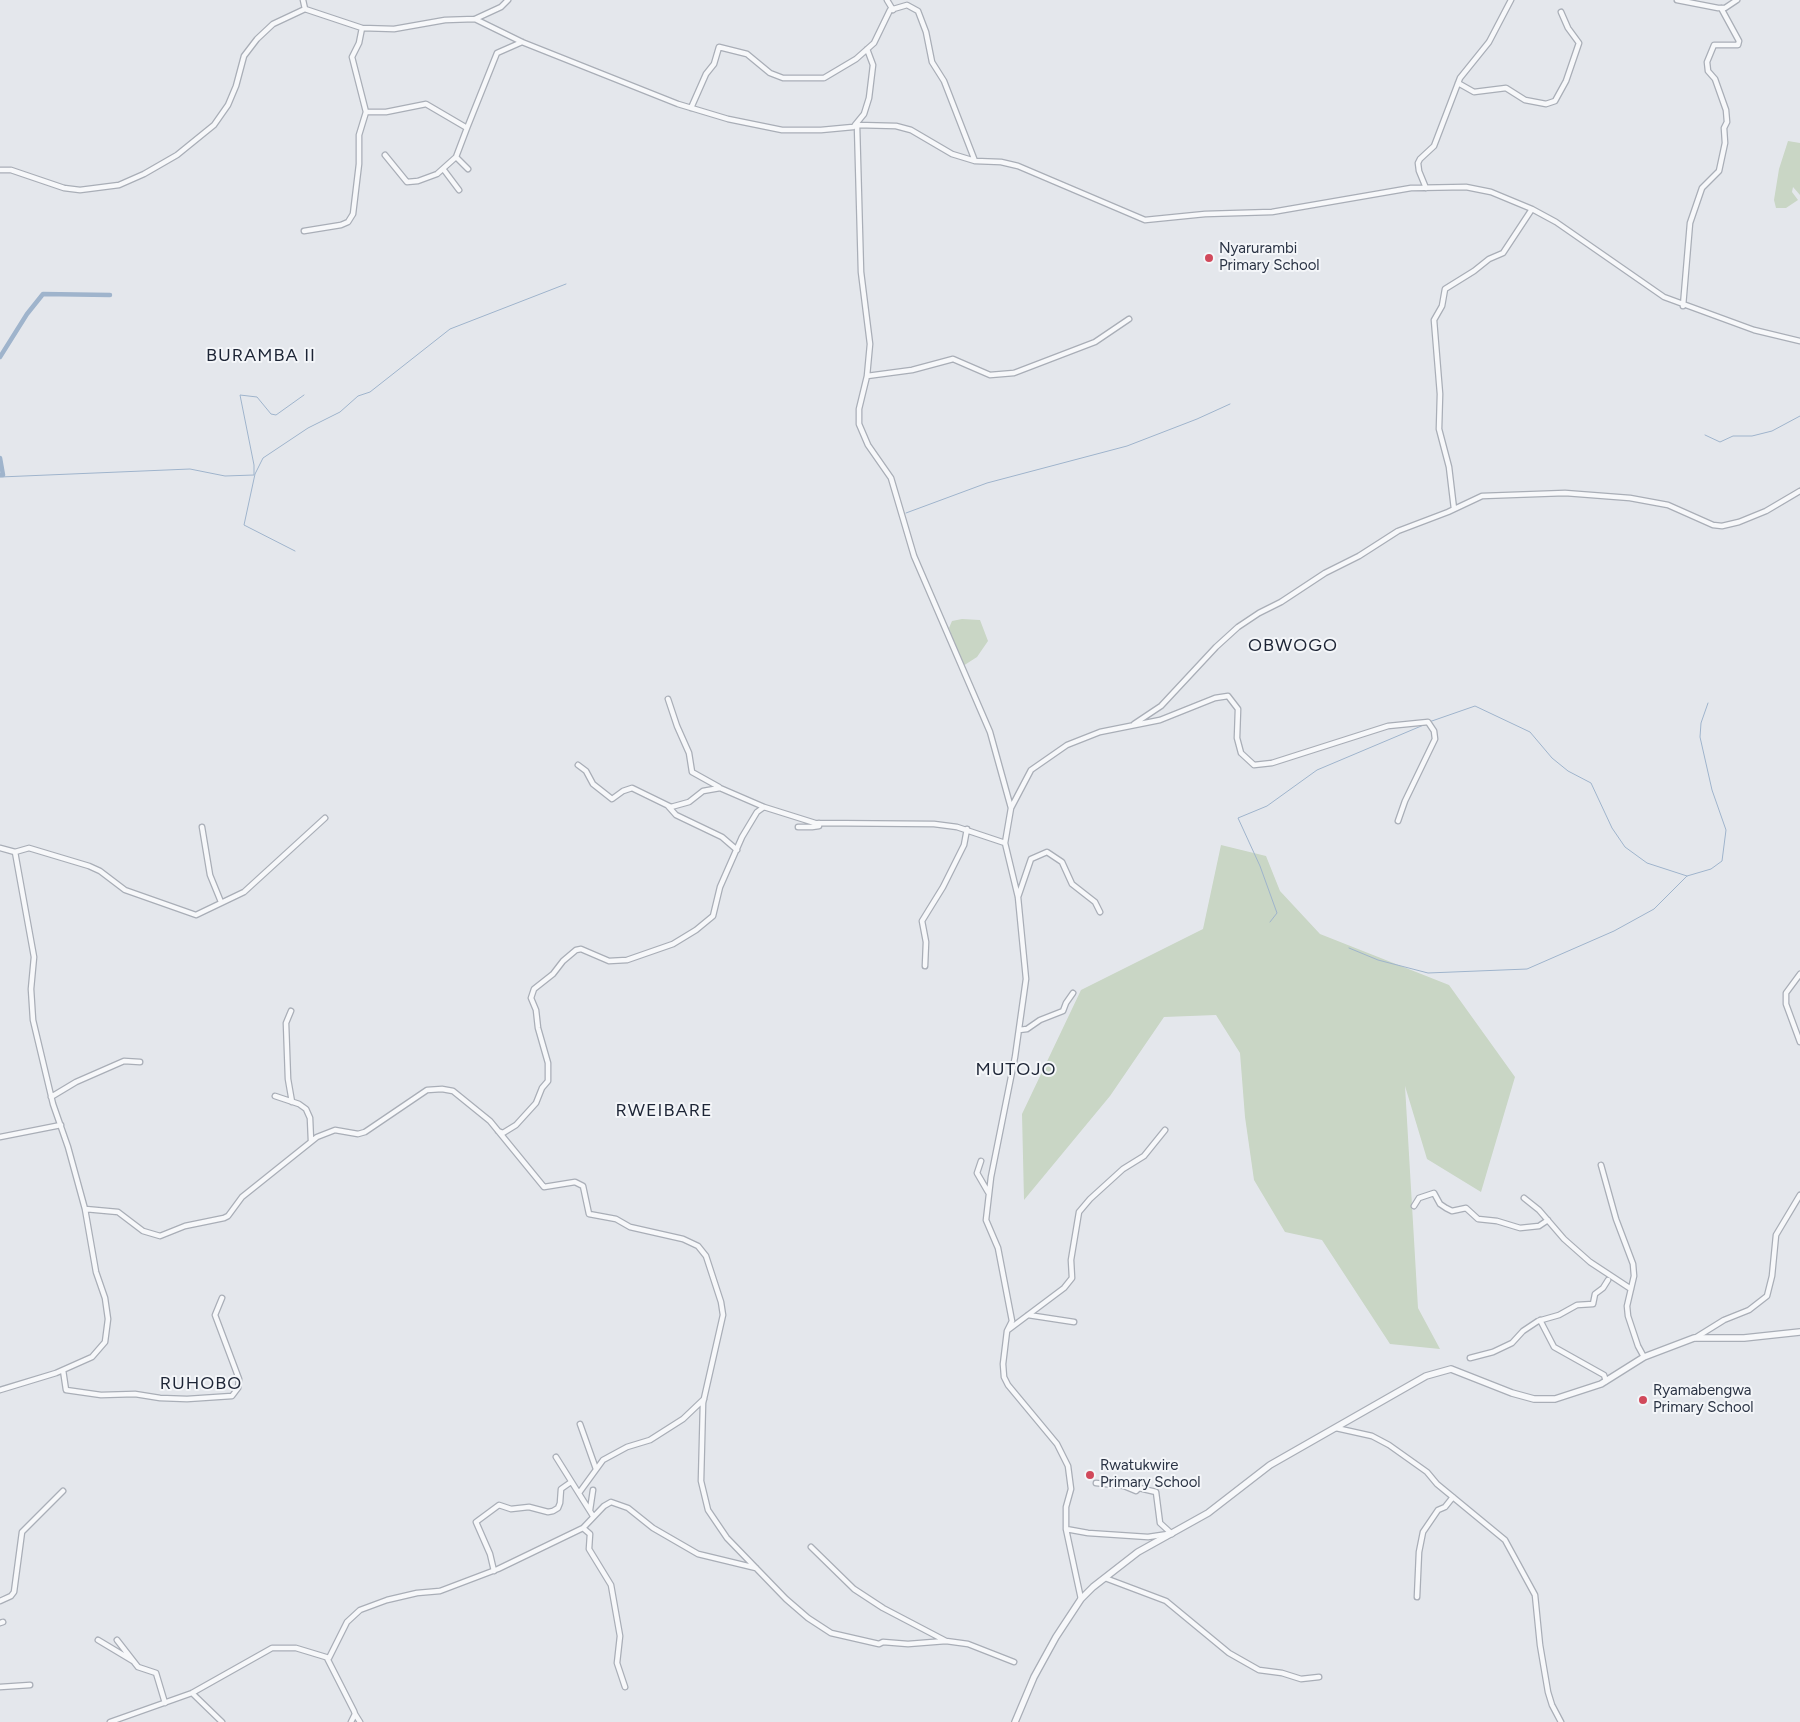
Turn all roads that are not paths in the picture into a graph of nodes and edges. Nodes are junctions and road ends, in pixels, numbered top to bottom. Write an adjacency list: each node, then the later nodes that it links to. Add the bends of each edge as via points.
1 (303, 0): 9 (street)
2 (508, 0): 12 (street)
3 (886, 0): 10 (street)
4 (1511, 0): 16 (street, via 1489,42)
5 (1677, 0): 8 (street)
6 (1737, 0): 8 (street)
7 (909, 2): 10 (street); 23 (street, via 918,11 932,62 944,81)
8 (1721, 8): 31 (street, via 1739,41 1738,45 1714,44 1707,62 1726,110 1725,144 1719,171 1702,188 1690,223)
9 (305, 9): 13 (street); 25 (street, via 273,24 256,39 244,56 228,105 214,125 177,155 144,174 119,185 80,190 64,188 11,170)
10 (893, 10): 15 (street, via 890,10 877,39)
11 (1562, 12): 16 (street, via 1579,43 1566,81 1555,100 1546,104 1525,100 1506,88 1474,92)
12 (475, 20): 13 (street, via 444,20 394,29); 14 (street)
13 (362, 28): 18 (street, via 352,57)
14 (522, 42): 17 (street); 20 (street, via 496,53)
15 (867, 49): 17 (street, via 829,76 814,79 784,78 770,73 747,54 719,47 714,64); 19 (street, via 872,65 869,98 864,114)
16 (1458, 82): 27 (street, via 1434,146 1418,163)
17 (691, 108): 19 (street, via 782,130)
18 (366, 112): 20 (street, via 386,112 426,104); 30 (street, via 359,135 353,214 348,222 341,225)
19 (855, 126): 23 (street, via 896,126 912,130 952,154); 34 (street, via 861,272 870,344)
20 (467, 128): 22 (street)
21 (385, 155): 26 (street, via 410,183)
22 (456, 158): 24 (street); 26 (street)
23 (975, 161): 27 (street, via 1018,166 1145,220 1272,212 1377,193)
24 (468, 169)
25 (0, 170)
26 (444, 170): 28 (street)
27 (1426, 188): 29 (street, via 1466,187 1491,192)
28 (459, 190)
29 (1532, 209): 31 (street, via 1576,235 1655,292); 36 (street, via 1503,253 1445,288 1442,306 1434,320 1440,394 1439,428 1449,467)
30 (304, 231)
31 (1683, 306): 33 (street, via 1754,330)
32 (1128, 319): 34 (street, via 1096,342 1014,373 990,375 953,359 912,370)
33 (1800, 341)
34 (866, 376): 43 (street, via 858,409 862,434 891,478 914,556 990,732)
35 (1800, 490): 36 (street, via 1766,511 1722,526 1668,505 1593,494 1492,494)
36 (1454, 509): 38 (street, via 1398,531 1238,627 1161,706)
37 (668, 699): 40 (street, via 689,753 692,772)
38 (1134, 724): 43 (street, via 1081,738 1044,760 1031,770); 45 (street, via 1160,720 1228,696 1238,709 1237,738 1241,753 1249,762 1260,765 1388,726 1426,721 1432,726 1435,739)
39 (578, 765): 41 (street, via 612,799 632,788)
40 (720, 788): 41 (street, via 703,791 689,802); 42 (street)
41 (668, 806): 52 (street, via 676,815 722,838)
42 (764, 807): 46 (street); 52 (street, via 752,819)
43 (1011, 808): 50 (street)
44 (325, 818): 55 (street, via 244,892)
45 (1398, 821)
46 (819, 823): 48 (street, via 812,828); 49 (street, via 934,824)
47 (202, 827): 55 (street, via 210,875)
48 (798, 827)
49 (967, 829): 50 (street); 57 (street, via 964,845 943,888 922,921 926,942)
50 (1005, 843): 54 (street)
51 (0, 848): 53 (street)
52 (738, 850): 69 (street, via 720,888 713,916 696,930 669,946 627,960 608,961 581,948 534,989 531,998 548,1063 548,1081 536,1103 516,1125 503,1133)
53 (15, 852): 55 (street, via 29,848 89,866 125,890 194,915 200,915); 65 (street, via 34,957 33,1020)
54 (1018, 897): 56 (street, via 1031,859 1047,852 1062,862 1072,884 1095,902); 61 (street, via 1026,979)
55 (220, 902)
56 (1100, 912)
57 (924, 966)
58 (1800, 974): 62 (street, via 1786,993 1786,1004)
59 (1073, 993): 61 (street, via 1063,1011)
60 (291, 1011): 66 (street, via 286,1023)
61 (1019, 1030): 74 (street)
62 (1800, 1042)
63 (140, 1062): 65 (street, via 124,1061)
64 (274, 1096): 66 (street)
65 (51, 1097): 67 (street)
66 (292, 1102): 71 (street, via 306,1109 310,1118)
67 (61, 1126): 70 (street); 78 (street)
68 (1165, 1130): 83 (street, via 1144,1156 1123,1170 1079,1212 1071,1260 1072,1278 1064,1288)
69 (496, 1131): 71 (street, via 490,1121 462,1096 442,1088 426,1090 365,1132 335,1130); 94 (street, via 544,1187 575,1182 583,1186 589,1214 683,1239 701,1250 723,1315)
70 (0, 1137)
71 (311, 1141): 78 (street, via 242,1197 224,1218 185,1226 160,1236 143,1231 118,1212)
72 (980, 1161): 74 (street, via 977,1174)
73 (1601, 1165): 81 (street, via 1633,1264)
74 (988, 1193): 86 (street, via 986,1220 998,1248 1012,1320)
75 (1800, 1195): 88 (street, via 1776,1235 1767,1296 1748,1310)
76 (1524, 1198): 79 (street)
77 (1414, 1206): 79 (street, via 1419,1198 1434,1193 1446,1208 1452,1211 1466,1208 1478,1220 1497,1221 1520,1228 1539,1226)
78 (85, 1209): 91 (street, via 96,1272 105,1298 107,1333 100,1351)
79 (1548, 1220): 81 (street, via 1558,1234 1590,1262)
80 (1608, 1280): 84 (street, via 1604,1288 1594,1294 1593,1304 1577,1305 1559,1315)
81 (1631, 1289): 89 (street, via 1628,1316)
82 (222, 1298): 91 (street, via 215,1315 238,1379 238,1388 232,1396 187,1399 66,1390)
83 (1028, 1315): 85 (street); 86 (street)
84 (1540, 1320): 90 (street, via 1512,1343); 92 (street, via 1554,1347 1604,1375)
85 (1074, 1322)
86 (1007, 1331): 108 (street, via 1004,1377 1057,1444 1068,1466 1071,1489 1066,1507)
87 (1800, 1332): 88 (street, via 1744,1338)
88 (1694, 1338): 89 (street)
89 (1644, 1357): 92 (street)
90 (1470, 1358)
91 (63, 1370): 93 (street)
92 (1606, 1381): 96 (street, via 1555,1399 1534,1399 1460,1371 1445,1370 1426,1376)
93 (0, 1390)
94 (704, 1398): 98 (street, via 683,1419 650,1440 617,1451); 111 (street, via 701,1481 705,1502 723,1533)
95 (580, 1424): 98 (street)
96 (1336, 1428): 104 (street, via 1381,1440 1427,1472); 109 (street, via 1270,1465 1208,1512)
97 (556, 1457): 99 (street)
98 (596, 1468): 103 (street)
99 (571, 1482): 103 (street); 112 (street, via 561,1489 558,1508 552,1511 529,1507 511,1509 499,1505 476,1522)
100 (1096, 1483): 109 (street, via 1156,1492 1160,1523)
101 (593, 1490): 105 (street)
102 (62, 1491): 116 (street, via 22,1532 14,1592)
103 (579, 1493): 105 (street)
104 (1453, 1497): 114 (street, via 1423,1532); 135 (street, via 1505,1540 1535,1595 1548,1692)
105 (590, 1510): 106 (street)
106 (593, 1516): 107 (street); 111 (street, via 607,1504 615,1502 698,1554)
107 (583, 1528): 112 (street); 126 (street, via 590,1534 589,1549 602,1568 612,1592 620,1636 617,1663)
108 (1066, 1529): 109 (street, via 1148,1536); 115 (street)
109 (1172, 1534): 113 (street, via 1138,1552)
110 (811, 1548): 119 (street, via 854,1589)
111 (756, 1568): 119 (street, via 808,1618 835,1635 879,1644)
112 (494, 1571): 120 (street, via 440,1592 387,1600 360,1610 347,1622 332,1655)
113 (1105, 1578): 115 (street); 123 (street, via 1166,1600 1229,1653 1259,1670 1282,1672 1301,1679)
114 (1417, 1597)
115 (1081, 1599): 134 (street, via 1034,1676)
116 (0, 1601)
117 (98, 1640): 121 (street)
118 (117, 1640): 121 (street)
119 (946, 1641): 122 (street, via 968,1644)
120 (327, 1658): 127 (street, via 310,1650 272,1648); 129 (street)
121 (134, 1661): 128 (street, via 138,1667 156,1674)
122 (1014, 1662)
123 (1319, 1676)
124 (30, 1685): 125 (street)
125 (0, 1687)
126 (625, 1688)
127 (192, 1693): 128 (street); 131 (street)
128 (165, 1702): 130 (street)
129 (355, 1714): 132 (street); 133 (street)
130 (110, 1722)
131 (222, 1722)
132 (351, 1722)
133 (360, 1722)
134 (1015, 1722)
135 (1561, 1722)

